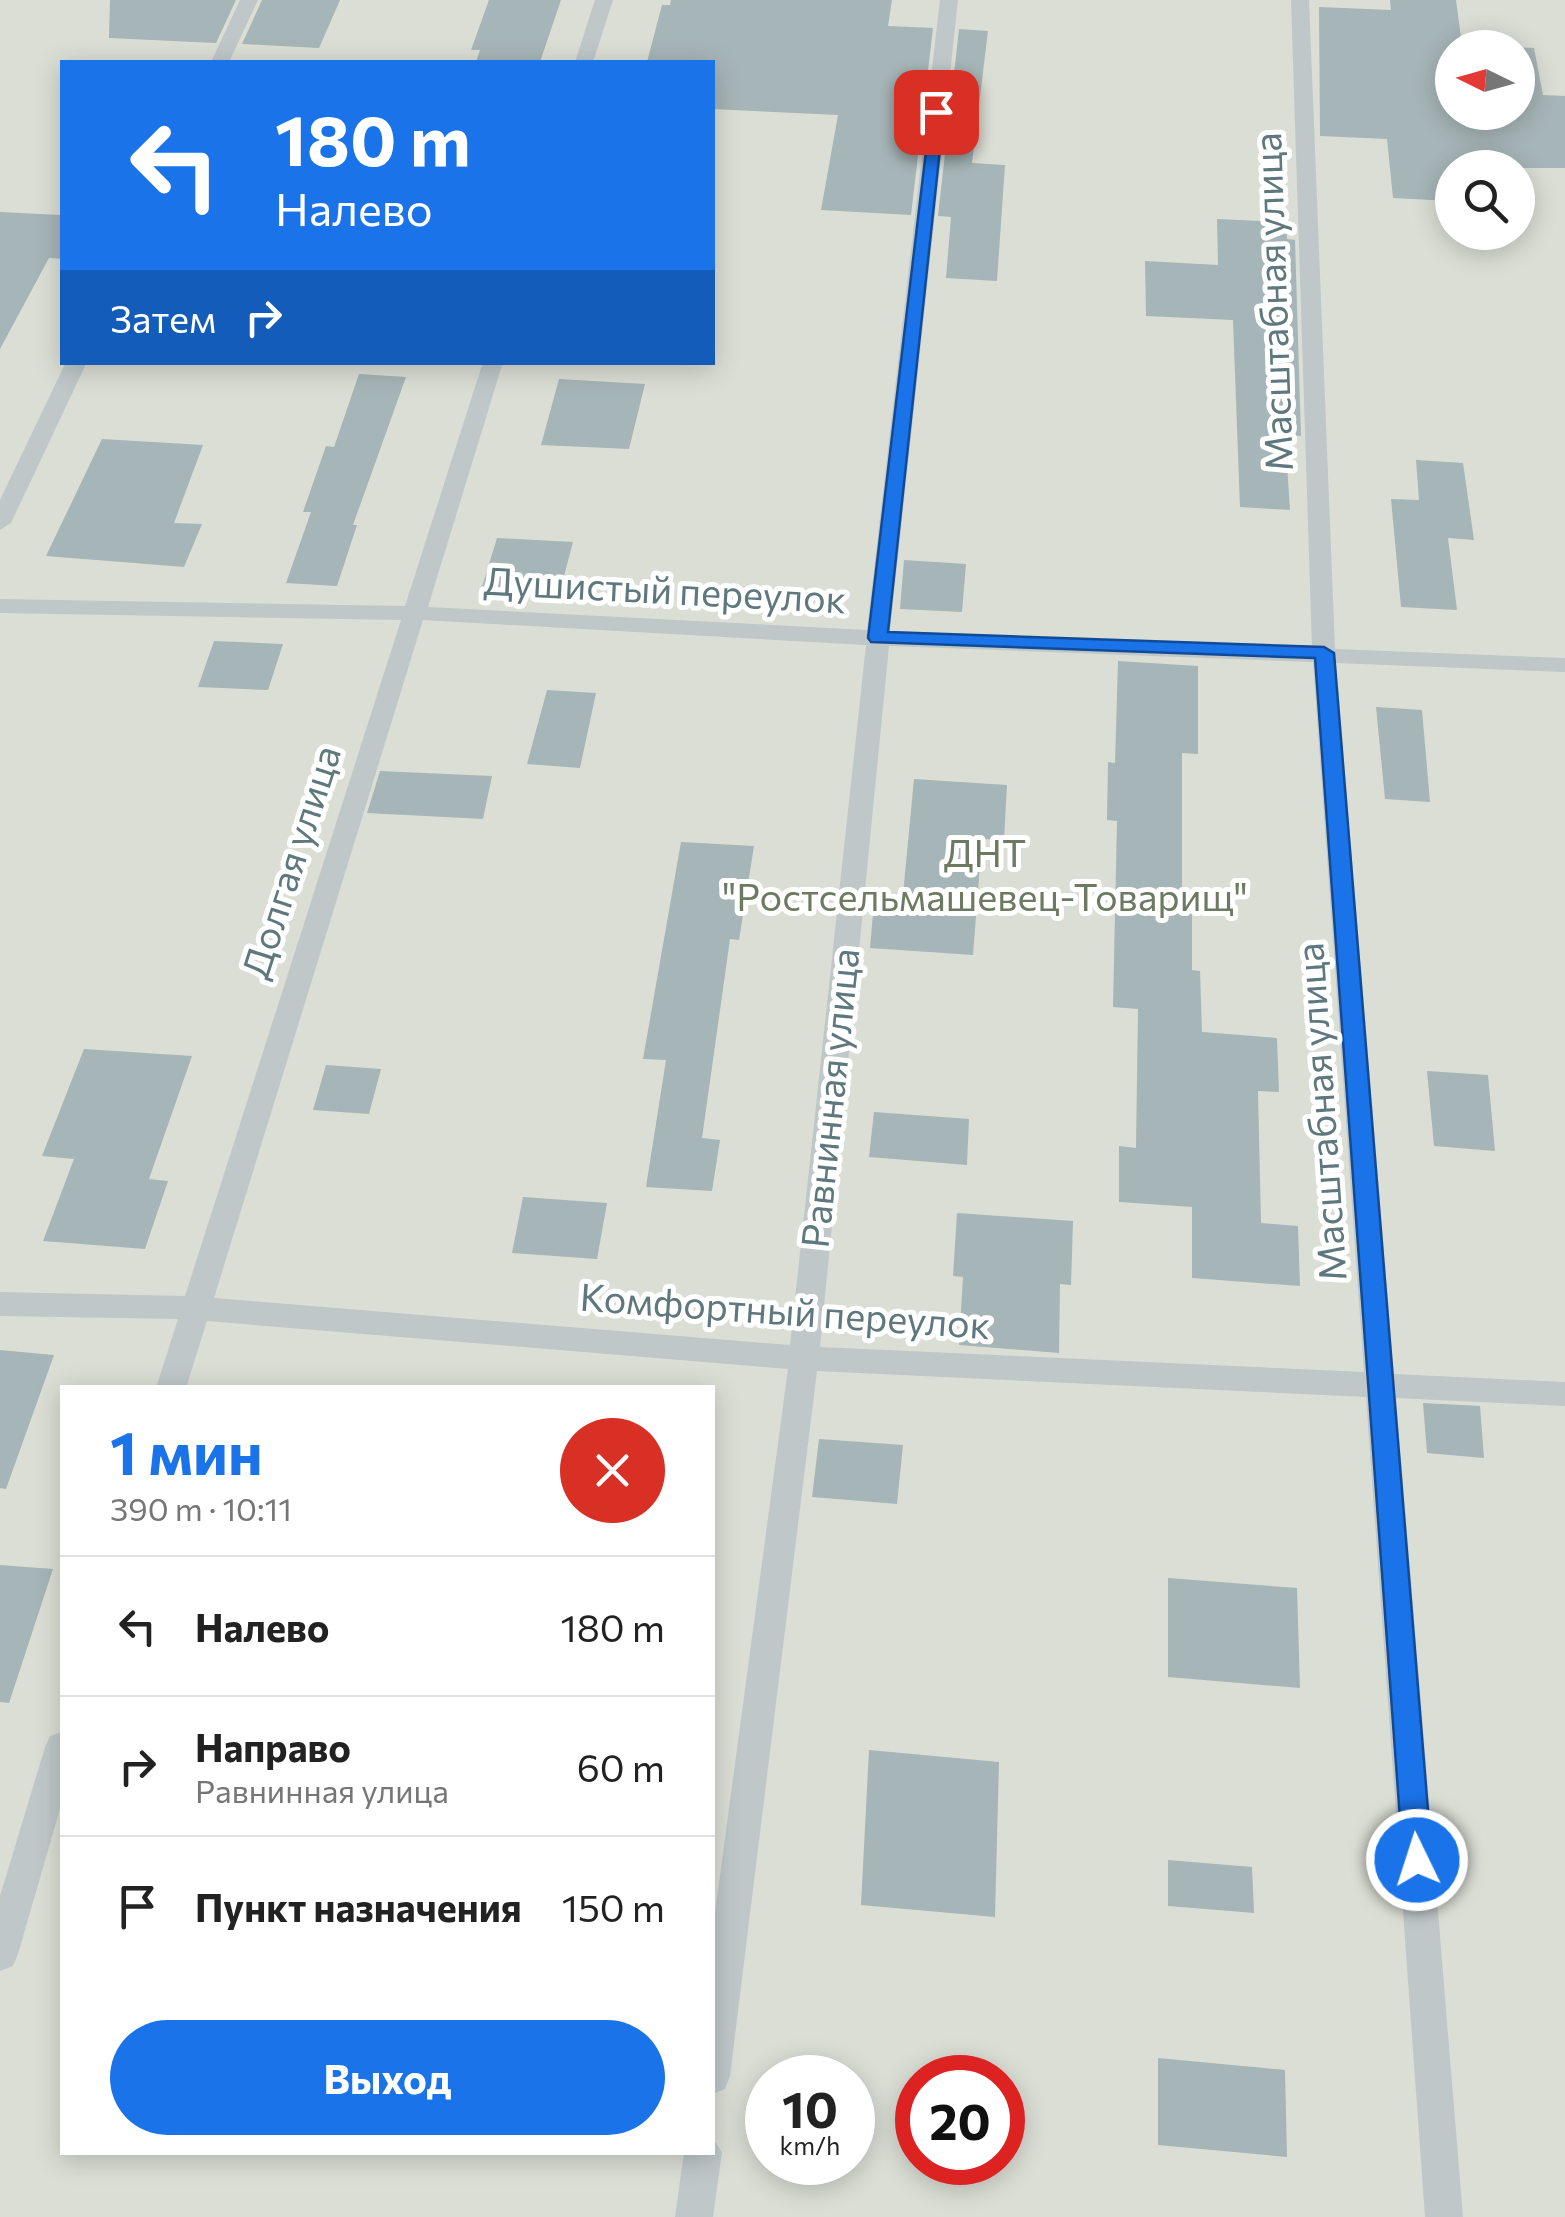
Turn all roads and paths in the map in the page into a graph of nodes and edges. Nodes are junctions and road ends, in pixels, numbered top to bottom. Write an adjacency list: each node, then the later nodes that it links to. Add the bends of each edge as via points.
1 (249, 0): 5 (lane)
2 (604, 0): 6 (lane)
3 (949, 0): 12 (lane, Равнинная улица)
4 (1300, 0): 13 (lane, Масштабная улица)
5 (221, 60)
6 (585, 60)
7 (75, 365): 9 (lane)
8 (491, 365): 11 (lane, Долгая улица)
9 (0, 523)
10 (0, 606): 11 (lane, Душистый переулок)
11 (416, 613): 12 (lane, Душистый переулок); 16 (lane, Долгая улица)
12 (878, 638): 13 (lane, Душистый переулок); 17 (lane, Равнинная улица)
13 (1324, 653): 14 (lane, Душистый переулок); 18 (lane, Масштабная улица)
14 (1565, 665)
15 (0, 1304): 16 (lane, Комфортный переулок)
16 (195, 1308): 17 (lane, Комфортный переулок); 19 (lane, Долгая улица)
17 (804, 1358): 18 (lane, Комфортный переулок); 23 (lane, Равнинная улица)
18 (1381, 1382): 20 (lane, Комфортный переулок); 26 (lane, Масштабная улица)
19 (172, 1385)
20 (1565, 1394)
21 (60, 1754): 22 (lane)
22 (0, 1954)
23 (715, 2053)
24 (703, 2155): 25 (lane)
25 (694, 2217)
26 (1444, 2217)

